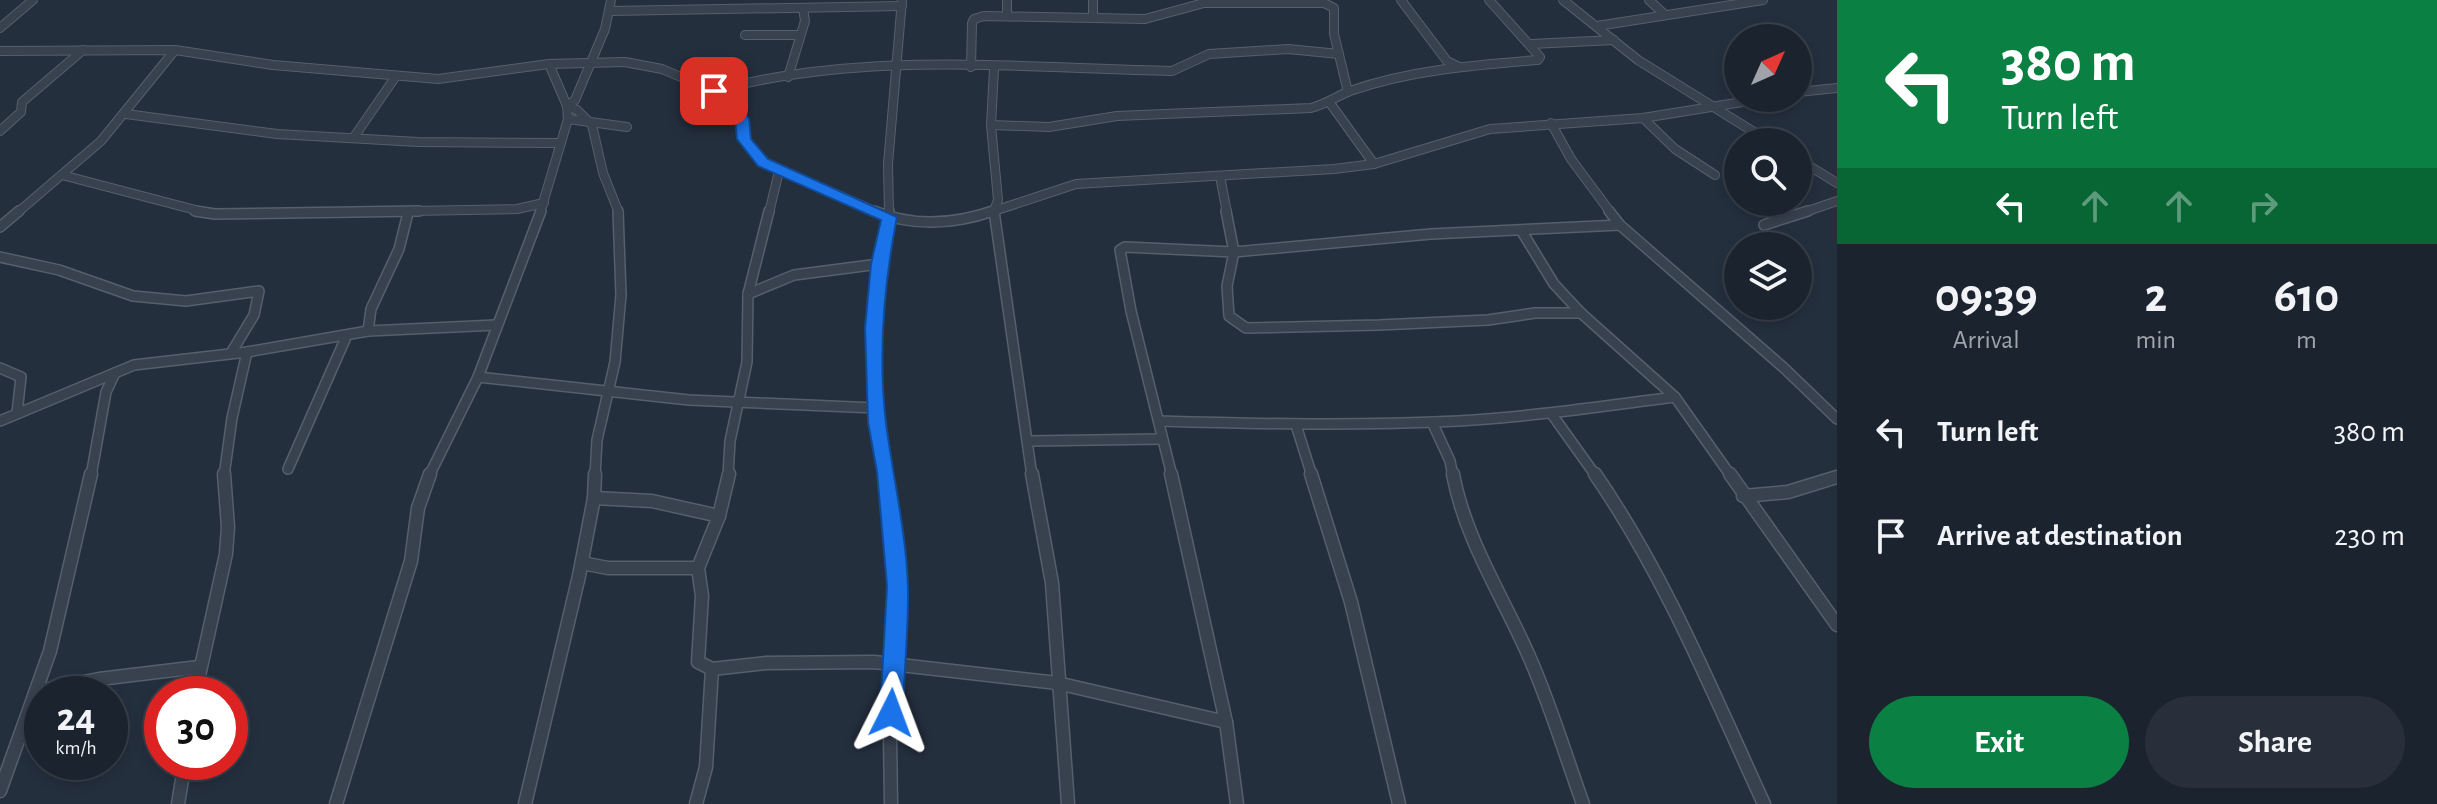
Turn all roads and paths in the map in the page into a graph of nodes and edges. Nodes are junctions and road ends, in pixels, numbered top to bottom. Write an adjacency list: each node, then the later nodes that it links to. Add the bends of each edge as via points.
1 (33, 0): 20 (street)
2 (611, 0): 14 (street)
3 (1007, 0): 16 (street)
4 (1093, 0): 17 (street)
5 (1401, 0): 31 (street)
6 (1489, 0): 24 (street)
7 (1563, 0): 19 (street)
8 (1649, 0): 15 (street)
9 (1763, 0): 10 (street)
10 (1744, 2): 15 (street)
11 (902, 3): 13 (street); 32 (street)
12 (805, 6): 13 (street); 14 (street); 18 (street)
13 (818, 8): 18 (street)
14 (610, 11): 29 (street)
15 (1665, 15): 19 (street)
16 (1007, 16): 17 (street); 33 (street, via 974,19)
17 (1093, 17): 28 (street, via 1154,18 1204,3 1324,3 1334,8)
18 (805, 21): 22 (street)
19 (1597, 26): 23 (street)
20 (0, 28)
21 (745, 35): 22 (street)
22 (800, 35): 36 (street)
23 (1614, 40): 24 (street); 44 (street)
24 (1531, 44): 31 (street, via 1540,57 1534,62)
25 (83, 50): 26 (street); 27 (street); 55 (street, via 22,102 21,112)
26 (175, 50): 35 (street); 46 (street)
27 (0, 51)
28 (1339, 54): 34 (street, via 1288,49 1209,54 1172,71); 40 (street)
29 (590, 62): 30 (street); 38 (street, via 662,69); 42 (street, via 575,100)
30 (549, 64): 35 (street, via 438,79); 42 (street)
31 (1444, 64): 40 (street)
32 (897, 66): 33 (street); 36 (street); 69 (street)
33 (971, 67): 34 (street)
34 (994, 69): 52 (street)
35 (396, 76): 56 (street)
36 (788, 77): 38 (street)
37 (1837, 88): 39 (street)
38 (714, 91): 60 (street, via 742,119 744,139 763,162)
39 (1812, 91)
40 (1348, 92): 41 (street)
41 (1330, 103): 52 (street, via 1117,116 1049,127); 58 (street)
42 (567, 106): 49 (street); 51 (street)
43 (1724, 106): 44 (street)
44 (1714, 108): 45 (street); 47 (street)
45 (1701, 111): 47 (street); 48 (street)
46 (126, 114): 56 (street, via 277,134); 61 (street)
47 (1724, 114): 54 (street)
48 (1643, 118): 50 (street); 62 (street, via 1675,149)
49 (568, 119): 51 (street); 57 (street)
50 (1551, 123): 58 (street, via 1490,129); 70 (street)
51 (592, 125): 53 (street, via 601,121); 89 (street, via 620,216 618,337)
52 (991, 125): 68 (street, via 998,200)
53 (627, 127)
54 (1747, 128)
55 (0, 131)
56 (354, 137): 57 (street)
57 (561, 143): 66 (street)
58 (1374, 164): 63 (street)
59 (1812, 168): 64 (street)
60 (779, 171): 69 (street); 76 (street)
61 (62, 175): 67 (street, via 215,214); 72 (street)
62 (1715, 175)
63 (1220, 176): 68 (street, via 1076,184); 74 (street)
64 (1837, 183)
65 (1837, 201): 71 (street)
66 (544, 203): 67 (street, via 517,209); 81 (street)
67 (408, 213): 82 (street, via 399,249 371,309)
68 (993, 213): 69 (street, via 964,221); 101 (street)
69 (889, 217): 77 (street)
70 (1620, 225): 73 (street); 95 (street)
71 (1764, 225)
72 (0, 227)
73 (1521, 230): 74 (street); 80 (street, via 1541,267)
74 (1234, 252): 80 (street, via 1227,286 1229,316 1255,330); 97 (street, via 1120,250)
75 (0, 257): 85 (street, via 59,270 133,296 186,301 259,291 254,316)
76 (756, 262): 78 (street, via 762,273); 79 (street)
77 (879, 264): 78 (street); 92 (street)
78 (776, 279): 79 (street)
79 (748, 294): 91 (street, via 747,362)
80 (1581, 313): 90 (street)
81 (496, 325): 82 (street); 88 (street)
82 (368, 331): 83 (street)
83 (347, 335): 84 (street); 102 (street)
84 (247, 352): 85 (street); 111 (street, via 233,406 223,486 229,531 220,594)
85 (231, 353): 87 (street, via 134,365)
86 (0, 368): 93 (street, via 21,377)
87 (115, 373): 93 (street); 113 (street, via 106,392 82,529)
88 (478, 377): 89 (street); 123 (street, via 418,508 411,561)
89 (607, 389): 91 (street); 105 (street)
90 (1675, 397): 94 (street); 104 (street)
91 (739, 403): 92 (street); 106 (street)
92 (876, 408): 110 (street, via 897,586)
93 (17, 413): 96 (street)
94 (1551, 413): 98 (street); 131 (street, via 1658,576)
95 (1837, 419)
96 (0, 421)
97 (1160, 421): 99 (street); 100 (street)
98 (1432, 422): 99 (street); 130 (street, via 1450,461 1463,515 1529,656)
99 (1296, 425): 129 (street, via 1351,602)
100 (1161, 439): 101 (street); 118 (street)
101 (1029, 441): 116 (street, via 1052,583)
102 (288, 469)
103 (1837, 477): 104 (street, via 1788,492)
104 (1743, 496): 109 (street)
105 (594, 498): 106 (street, via 652,501); 107 (street)
106 (719, 516): 108 (street)
107 (582, 563): 108 (street); 124 (street)
108 (698, 568): 112 (street, via 698,662)
109 (1837, 625)
110 (894, 665): 112 (street, via 766,663); 116 (street); 126 (street)
111 (199, 667): 114 (street); 115 (street)
112 (712, 669): 125 (street, via 706,767)
113 (42, 676)
114 (124, 676)
115 (198, 676)
116 (1057, 683): 118 (street); 127 (street)
117 (24, 719): 119 (street)
118 (1226, 722): 128 (street)
119 (5, 758): 121 (street)
120 (182, 780): 122 (street)
121 (0, 791)
122 (178, 804)
123 (336, 804)
124 (525, 804)
125 (696, 804)
126 (891, 804)
127 (1068, 804)
128 (1237, 804)
129 (1399, 804)
130 (1583, 804)
131 (1764, 804)

